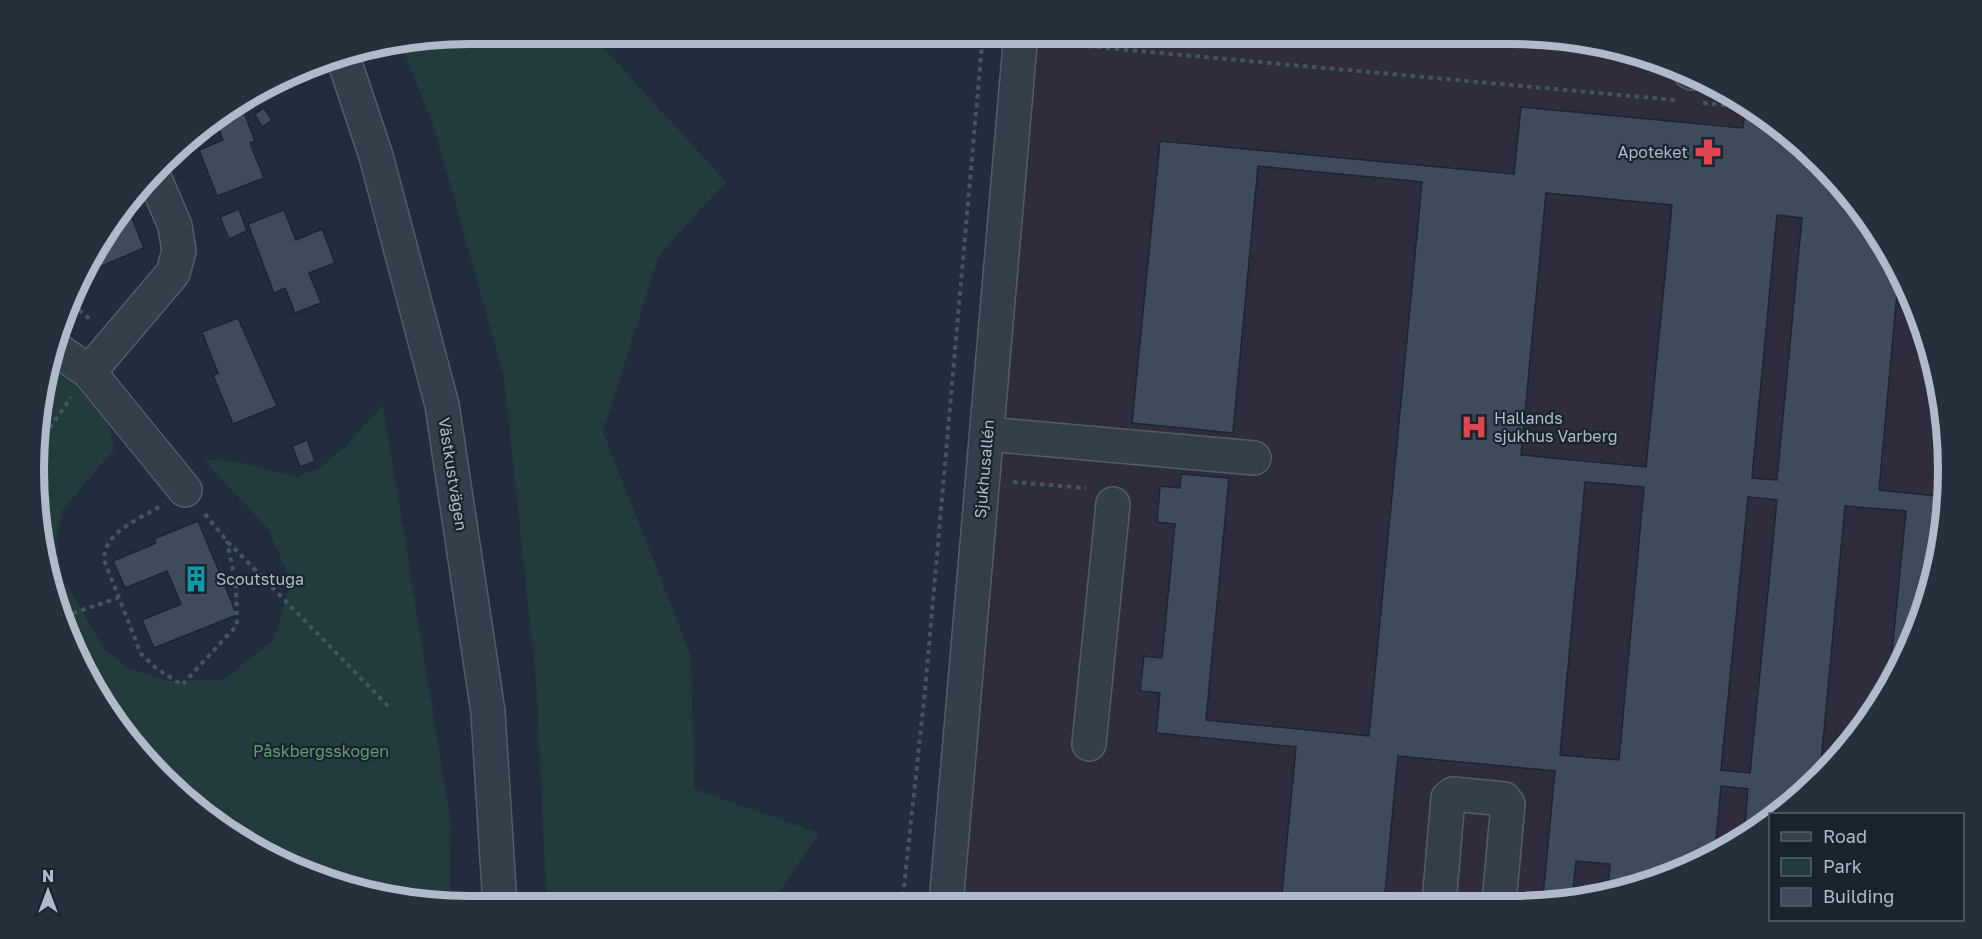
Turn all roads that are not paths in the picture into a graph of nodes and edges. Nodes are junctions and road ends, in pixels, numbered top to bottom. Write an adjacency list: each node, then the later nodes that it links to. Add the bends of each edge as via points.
1 (1020, 44): 6 (street, Sjukhusallén)
2 (345, 62): 11 (street, Västkustvägen, via 376,156 442,405 488,712)
3 (156, 181): 5 (street, via 175,226 179,251 173,273)
4 (60, 352): 5 (street)
5 (88, 372): 8 (street)
6 (987, 434): 7 (street); 12 (street, Sjukhusallén)
7 (1254, 458)
8 (185, 490)
9 (1113, 504): 10 (street)
10 (1089, 744)
11 (499, 896)
12 (947, 896)
13 (1440, 896): 14 (street, via 1448,798 1453,794 1504,798 1508,804)
14 (1500, 896)

